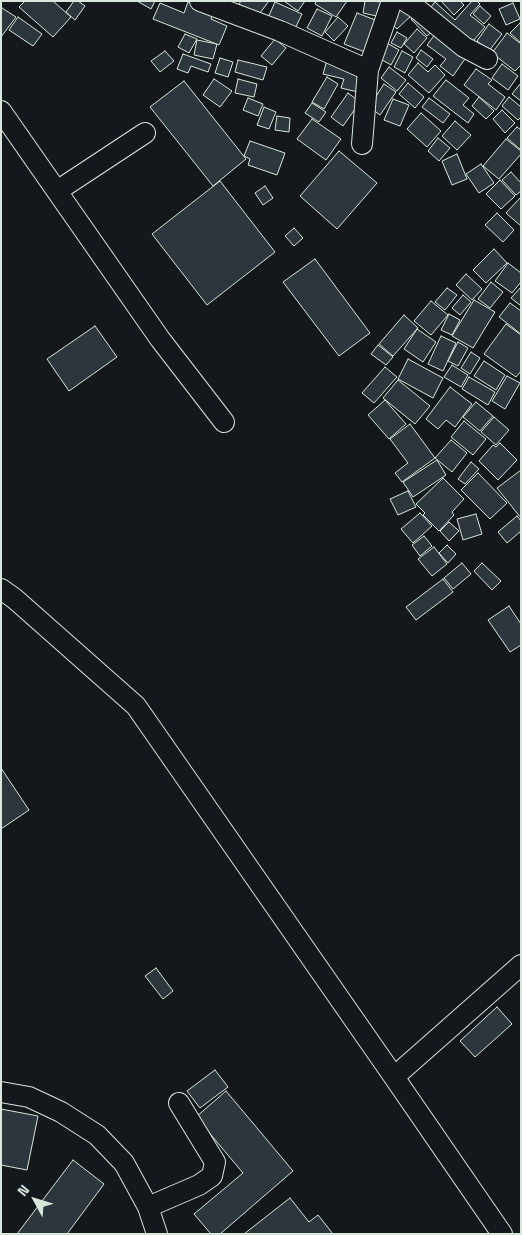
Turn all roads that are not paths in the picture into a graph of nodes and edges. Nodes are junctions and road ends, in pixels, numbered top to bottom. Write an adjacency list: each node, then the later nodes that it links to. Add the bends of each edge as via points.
1 (200, 1): 5 (street, via 280,31)
2 (392, 1): 5 (street)
3 (405, 1): 4 (street, via 464,47)
4 (487, 59)
5 (368, 70): 8 (street)
6 (1, 110): 9 (street)
7 (145, 133): 9 (street)
8 (362, 144)
9 (57, 190): 10 (street, via 160,339)
10 (224, 422)
11 (1, 589): 13 (street, via 136,706)
12 (521, 965): 13 (street)
13 (394, 1077): 18 (street)
14 (1, 1092): 16 (street, via 29,1097 61,1112 97,1135 124,1163)
15 (178, 1103): 16 (street, via 215,1162 212,1176)
16 (148, 1207): 17 (street)
17 (157, 1234)
18 (502, 1234)

